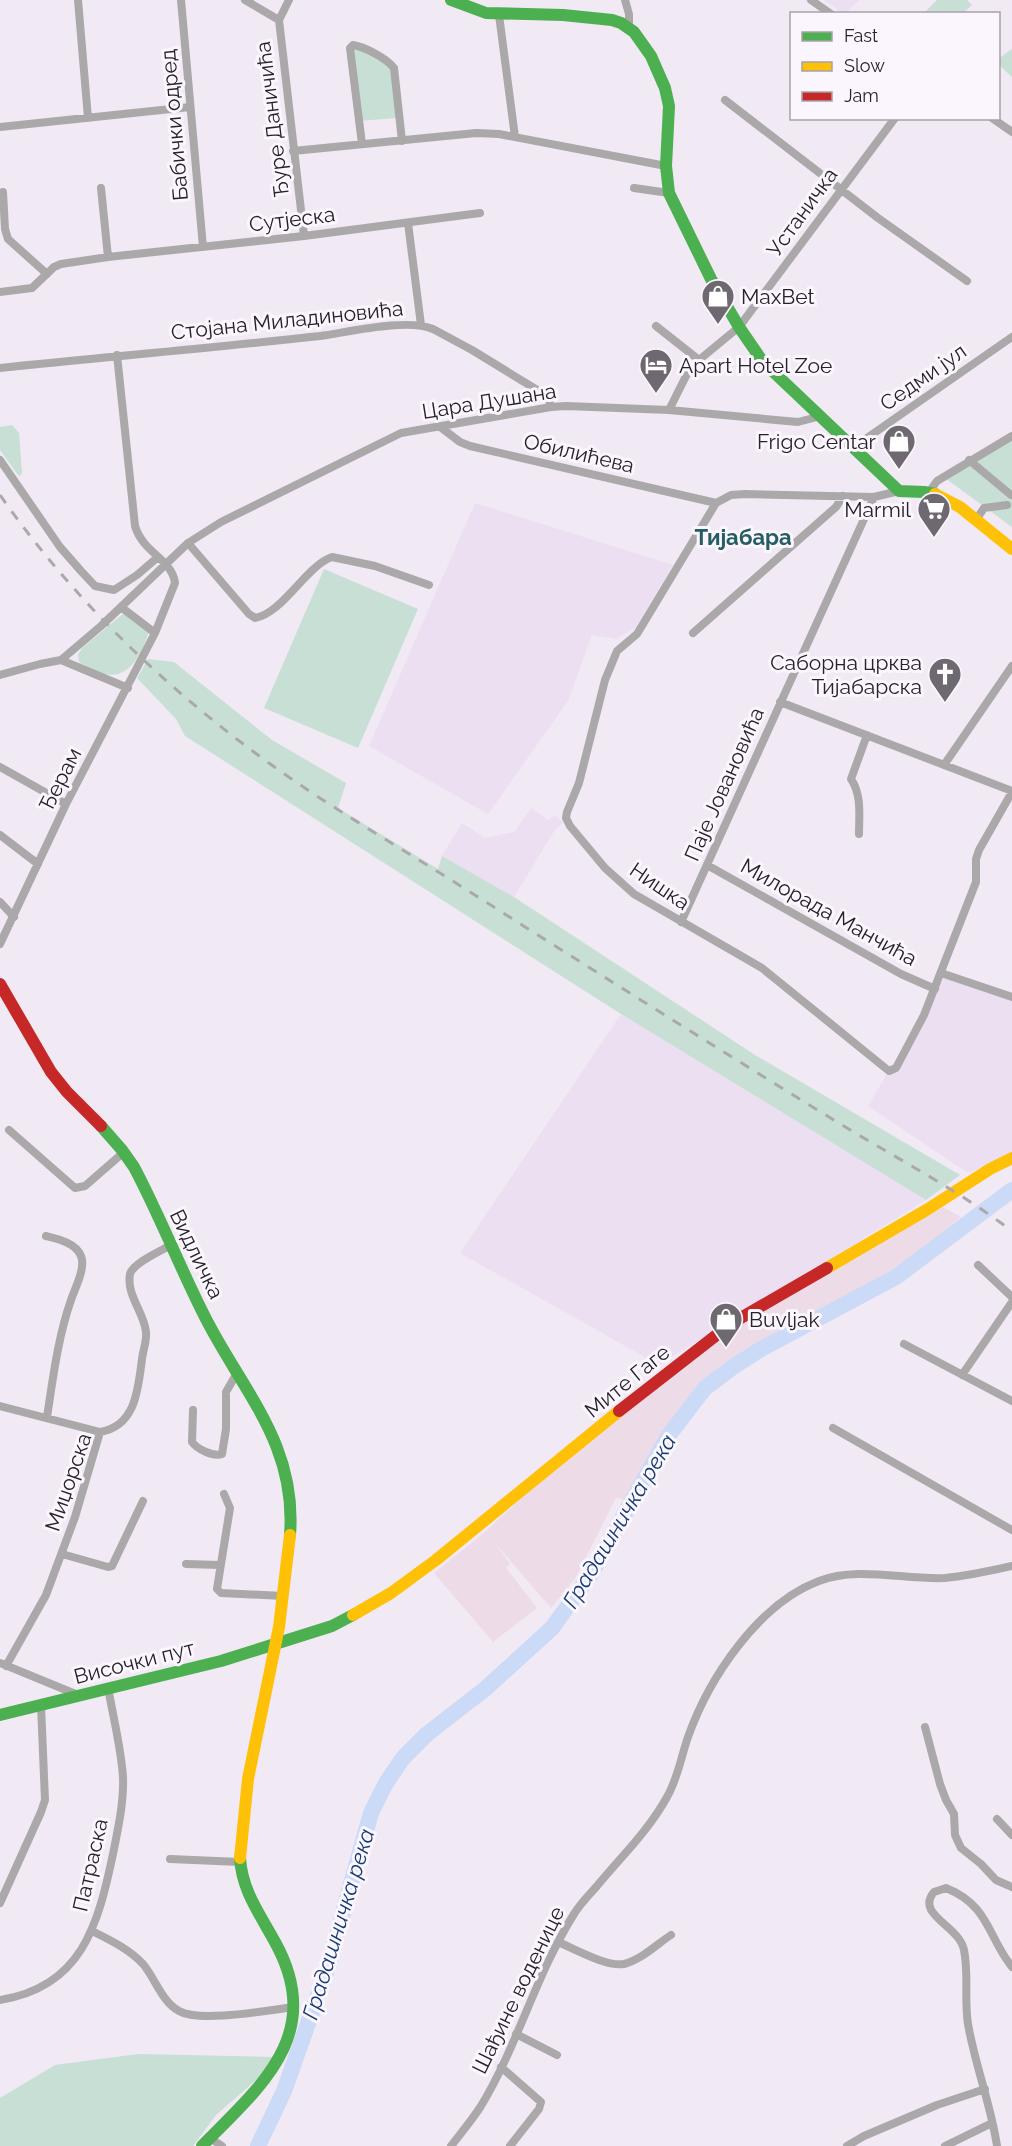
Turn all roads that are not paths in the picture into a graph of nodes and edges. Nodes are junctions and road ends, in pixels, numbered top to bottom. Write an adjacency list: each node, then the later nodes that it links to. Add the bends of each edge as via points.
1 (78, 0): 14 (street)
2 (181, 0): 13 (street, Бабички одред)
3 (245, 0): 10 (street)
4 (289, 0): 10 (street, Ђуре Даничића)
5 (451, 0): 9 (street)
6 (625, 0): 11 (street)
7 (811, 0): 8 (street)
8 (828, 12)
9 (499, 15): 11 (street, via 585,16); 19 (street)
10 (279, 20): 22 (street, Ђуре Даничића)
11 (629, 27): 23 (street, via 651,56 665,88 670,114)
12 (725, 100): 26 (street)
13 (189, 107): 14 (street); 32 (street, Бабички одред)
14 (88, 118): 17 (street)
15 (894, 120): 26 (street, Устаничка)
16 (995, 120): 18 (street)
17 (0, 127)
18 (1012, 132)
19 (515, 136): 20 (street, via 476,133); 23 (street)
20 (402, 141): 21 (street); 21 (street, via 394,68 353,45 350,48)
21 (362, 144): 22 (street)
22 (293, 151): 31 (street, Ђуре Даничића)
23 (666, 166): 28 (street)
24 (100, 188): 33 (street)
25 (634, 188): 28 (street)
26 (841, 190): 35 (street); 39 (street, Устаничка)
27 (3, 192): 34 (street, via 8,238)
28 (669, 193): 39 (street)
29 (480, 213): 30 (street, Сутјеска)
30 (408, 224): 31 (street, Сутјеска); 37 (street)
31 (304, 236): 32 (street, Сутјеска)
32 (203, 248): 33 (street, Сутјеска)
33 (108, 257): 34 (street, Сутјеска, via 61,264)
34 (47, 274): 36 (street, Сутјеска, via 32,288)
35 (967, 281)
36 (0, 292)
37 (421, 325): 41 (street, Стојана Миладиновића); 44 (street, Стојана Миладиновића, via 547,396)
38 (656, 326): 42 (street)
39 (739, 327): 42 (street, Устаничка); 46 (street, via 763,362)
40 (1012, 337): 49 (street, Седми јул)
41 (117, 355): 43 (street, Стојана Миладиновића); 62 (street, via 135,526 143,544)
42 (699, 360): 45 (street, Устаничка, via 687,374)
43 (0, 368)
44 (551, 407): 45 (street, Цара Душана); 47 (street, Цара Душана)
45 (669, 410): 46 (street, Цара Душана, via 798,422)
46 (821, 416): 49 (street)
47 (439, 426): 57 (street, Обилићева, via 470,446); 60 (street, Цара Душана, via 401,433 379,443 221,522)
48 (1012, 436): 51 (street)
49 (854, 447): 52 (street)
50 (0, 460): 62 (street, via 60,547 95,586 114,590)
51 (969, 460): 53 (street, via 937,481); 54 (street)
52 (899, 491): 53 (street); 56 (street)
53 (928, 492): 59 (street)
54 (1011, 494): 58 (street)
55 (843, 496): 56 (street); 57 (street, via 745,494 731,495); 67 (street, via 836,507)
56 (874, 497): 72 (street, Паје Јовановића)
57 (716, 504): 84 (street, Нишка, via 637,634 617,651 605,680 566,818 611,874 634,894)
58 (1010, 509): 59 (street, via 984,508)
59 (976, 520): 61 (street)
60 (188, 543): 63 (street, Цара Душана); 64 (street, via 255,618 267,614 332,557 375,566)
61 (1012, 549)
62 (158, 557): 63 (street)
63 (165, 564): 65 (street, Цара Душана); 66 (street, via 175,583)
64 (429, 585)
65 (121, 607): 66 (street); 68 (street, Цара Душана)
66 (155, 633): 71 (street, Ђерам)
67 (693, 633)
68 (61, 660): 70 (street); 71 (street)
69 (1012, 666): 74 (street)
70 (0, 675)
71 (128, 688): 77 (street, Ђерам)
72 (780, 702): 73 (street); 81 (street, Паје Јовановића)
73 (867, 735): 74 (street); 78 (street, via 850,779 859,798)
74 (944, 765): 76 (street)
75 (0, 767): 77 (street)
76 (1012, 791): 86 (street, via 979,850 976,882)
77 (66, 804): 80 (street, Ђерам)
78 (859, 834)
79 (0, 835): 80 (street)
80 (38, 864): 83 (street, Ђерам)
81 (707, 864): 84 (street, Паје Јовановића); 88 (street, Милорада Манчића, via 901,974)
82 (0, 902): 83 (street)
83 (14, 917): 85 (street, Ђерам)
84 (681, 922): 88 (street, Нишка, via 762,968 889,1071 896,1068)
85 (0, 944)
86 (941, 973): 88 (street); 89 (street)
87 (0, 984): 91 (street, Видличка, via 40,1056 63,1087)
88 (935, 989)
89 (1012, 997)
90 (9, 1130): 91 (street, via 75,1188 85,1186)
91 (124, 1152): 94 (street, Видличка)
92 (1012, 1158): 115 (street, Мите Гаге, via 723,1330 391,1593 332,1626)
93 (46, 1236): 104 (street, via 77,1249 82,1267 57,1353)
94 (171, 1245): 99 (street, Видличка); 106 (street, Миџорска, via 134,1267 130,1275 131,1290 147,1334 140,1380 131,1411 110,1430)
95 (978, 1265): 96 (street)
96 (1012, 1298)
97 (1012, 1302): 100 (street)
98 (904, 1344): 100 (street)
99 (237, 1373): 103 (street, via 226,1392 224,1451 220,1456 194,1446); 114 (street, Видличка, via 267,1425 289,1485 291,1523)
100 (962, 1376): 101 (street)
101 (1012, 1401)
102 (0, 1406): 104 (street)
103 (192, 1410)
104 (47, 1417): 106 (street)
105 (832, 1428): 109 (street)
106 (100, 1432): 110 (street, Миџорска)
107 (224, 1494): 112 (street, via 230,1508)
108 (143, 1500): 110 (street, Миџорска, via 109,1568)
109 (1012, 1530)
110 (62, 1554): 116 (street, Миџорска, via 46,1595)
111 (186, 1564): 112 (street)
112 (220, 1565): 114 (street, via 216,1587 219,1592)
113 (1012, 1566): 130 (street, Шађине воденице, via 944,1578 844,1575 819,1580 772,1609 732,1654 707,1694 667,1797 632,1846 575,1912)
114 (283, 1596): 115 (street, Видличка)
115 (276, 1644): 117 (street, Височки пут); 125 (street, Видличка, via 249,1763)
116 (3, 1665): 118 (street)
117 (108, 1687): 118 (street, Височки пут); 128 (street, Патраска, via 123,1778 122,1800)
118 (78, 1695): 119 (street, Височки пут)
119 (41, 1705): 120 (street, Височки пут); 127 (street, via 45,1800)
120 (0, 1715)
121 (925, 1727): 126 (street, via 961,1848 996,1880)
122 (997, 1819): 123 (street)
123 (1012, 1835)
124 (170, 1860): 125 (street)
125 (240, 1862): 133 (street, Видличка, via 248,1896 278,1946 290,1979)
126 (1012, 1887)
127 (0, 1903)
128 (93, 1931): 132 (street, Патраска, via 49,1984); 133 (street, via 135,1956 181,2012 204,2016)
129 (671, 1935): 130 (street, via 637,1959 622,1964 609,1963)
130 (558, 1942): 134 (street, Шађине воденице)
131 (1012, 1967): 137 (street, via 978,1909 951,1890 942,1888 934,1892 929,1903 931,1911 963,1942 968,2025)
132 (0, 2000)
133 (294, 2007): 139 (street, Видличка, via 289,2035 269,2076)
134 (516, 2034): 135 (street); 136 (street, Шађине воденице)
135 (556, 2055)
136 (501, 2067): 141 (street, Шађине воденице, via 480,2107); 142 (street, via 541,2102)
137 (985, 2089): 138 (street); 143 (street, via 937,2105)
138 (992, 2123): 144 (street); 145 (street)
139 (206, 2142): 140 (street)
140 (222, 2146)
141 (451, 2146)
142 (510, 2146)
143 (847, 2146)
144 (945, 2146)
145 (997, 2146)

